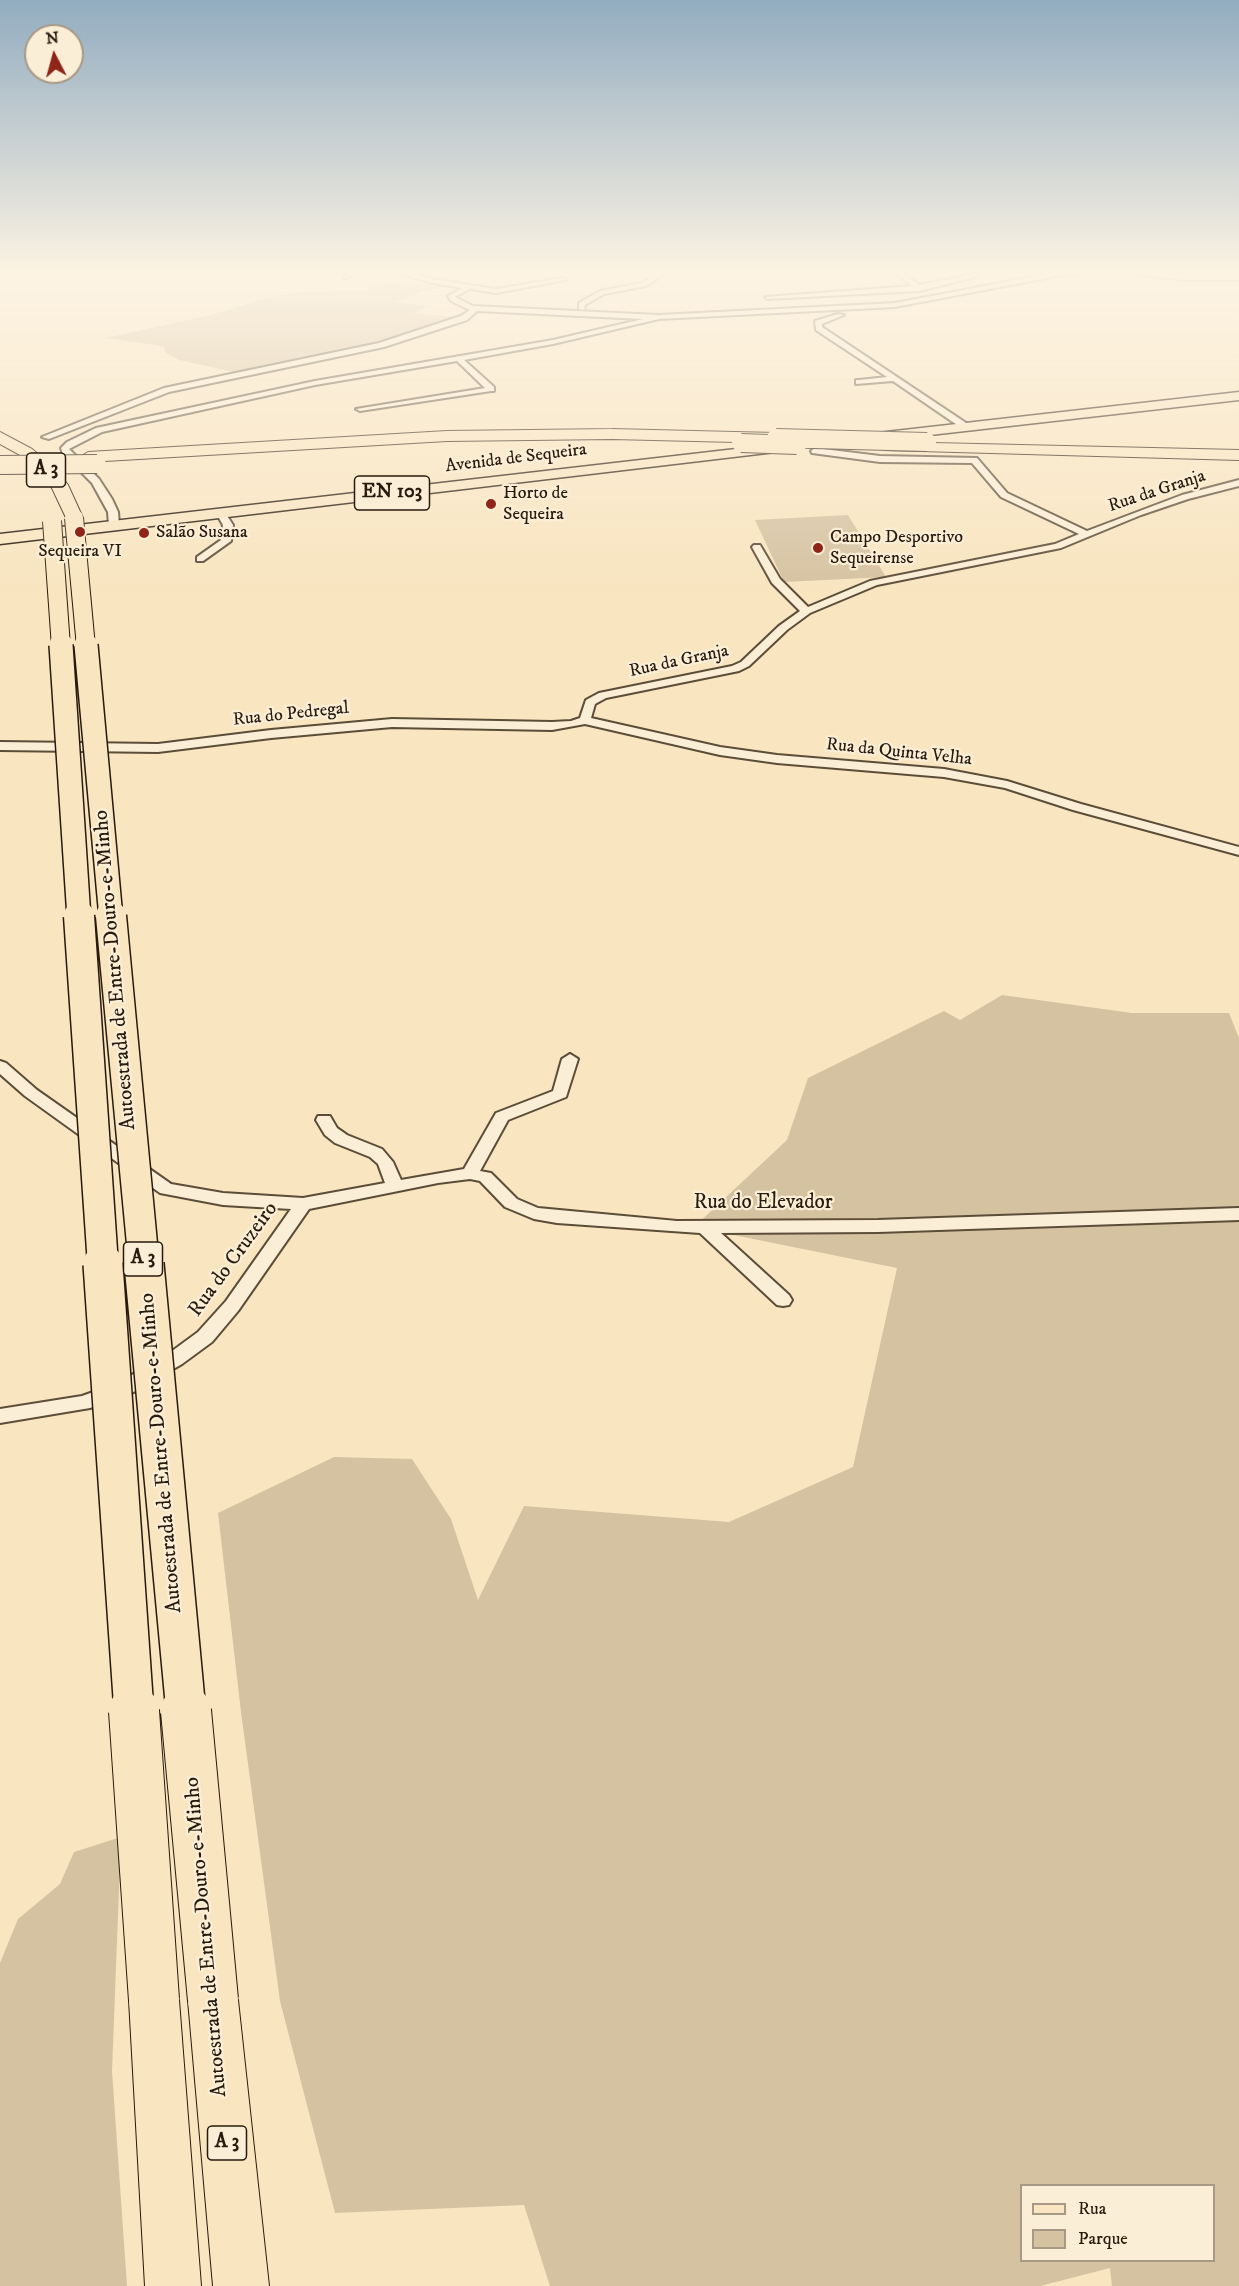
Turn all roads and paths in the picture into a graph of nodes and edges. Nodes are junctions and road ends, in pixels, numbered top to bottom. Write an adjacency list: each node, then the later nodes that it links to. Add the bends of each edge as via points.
1 (221, 379): 10 (street, via 167,390 46,437)
2 (340, 379): 10 (street, via 99,430)
3 (481, 379): 7 (street, via 491,388)
4 (895, 379): 5 (street); 8 (street)
5 (859, 382)
6 (1239, 396): 8 (main road, EN 103)
7 (360, 409)
8 (966, 427): 21 (main road, Avenida de Sequeira / EN 103)
9 (0, 438): 20 (highway, Autoestrada de Entre-Douro-e-Minho / A 3, via 26,452 59,485)
10 (70, 444): 22 (street, via 66,452 90,473 113,512)
11 (1239, 448): 16 (highway, bridge, via 612,434 447,436)
12 (815, 451): 23 (street, Rua da Granja, via 880,459 974,460 1004,495)
13 (0, 452): 18 (highway, A 3)
14 (1239, 455): 16 (highway, bridge, via 609,440 473,441)
15 (0, 459): 16 (highway)
16 (93, 460): 17 (highway, bridge)
17 (0, 465)
18 (35, 483)
19 (1239, 483): 23 (street, Rua da Granja, via 1185,497)
20 (57, 513): 41 (highway, Autoestrada de Entre-Douro-e-Minho / A 3, bridge); 42 (highway, Autoestrada de Entre-Douro-e-Minho / A 3, bridge)
21 (221, 513): 22 (main road, Avenida de Sequeira / EN 103); 26 (street, via 228,525 226,541)
22 (114, 525): 24 (main road, Avenida de Sequeira / EN 103)
23 (1087, 534): 27 (street, Rua da Granja, via 1058,546 874,583)
24 (0, 539)
25 (757, 547): 27 (street, via 776,581)
26 (200, 560)
27 (806, 611): 28 (street, Rua da Granja, via 735,669 603,695 590,702)
28 (585, 720): 29 (street, Rua do Pedregal, via 552,726 392,723 158,748); 30 (street, Rua da Quinta Velha, via 720,751 944,772 1007,785)
29 (0, 746)
30 (1239, 851)
31 (570, 1059): 34 (street, via 560,1094 502,1117)
32 (0, 1066): 36 (street, via 165,1189 223,1199)
33 (324, 1120): 35 (street, via 341,1139 376,1153 385,1162)
34 (470, 1174): 35 (street); 38 (street, Rua do Elevador, via 485,1178 511,1203 534,1213)
35 (395, 1186): 36 (street)
36 (303, 1204): 40 (street, Rua do Cruzeiro, via 232,1306 205,1337 175,1359 123,1389 82,1403)
37 (1239, 1214): 38 (street, Rua do Elevador, via 878,1226)
38 (703, 1227): 39 (street)
39 (783, 1300)
40 (0, 1416)
41 (173, 2286)
42 (241, 2286)

